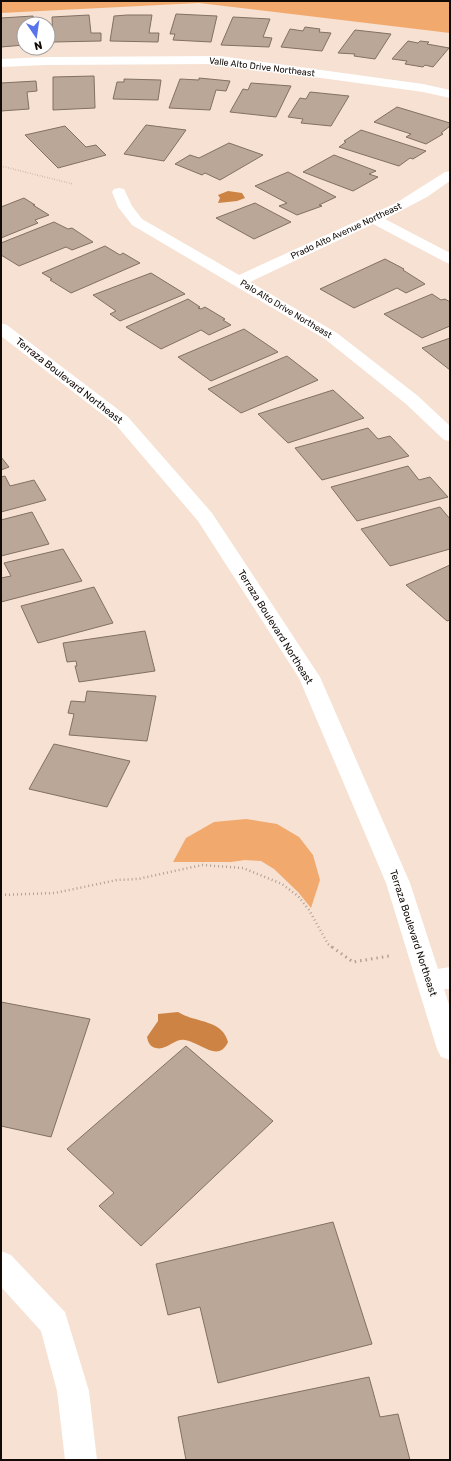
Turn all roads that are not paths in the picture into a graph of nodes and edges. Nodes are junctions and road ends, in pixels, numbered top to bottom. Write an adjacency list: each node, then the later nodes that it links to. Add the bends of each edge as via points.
1 (1, 63): 2 (street, Valle Alto Drive Northeast, via 220,60)
2 (450, 94)
3 (450, 174): 5 (street, Prado Alto Avenue Northeast, via 422,194)
4 (119, 192): 7 (street, Palo Alto Drive Northeast, via 125,207 137,222)
5 (374, 219): 6 (street); 7 (street, Prado Alto Avenue Northeast)
6 (450, 259)
7 (239, 281): 9 (street, Palo Alto Drive Northeast, via 331,336 412,400)
8 (1, 328): 10 (street, Terraza Boulevard Northeast, via 122,421 205,517 308,677 398,883 419,951)
9 (450, 436)
10 (439, 979): 11 (street, Terraza Boulevard Northeast)
11 (450, 1049)
12 (1, 1266): 13 (street, via 54,1323 73,1391)
13 (80, 1460)

